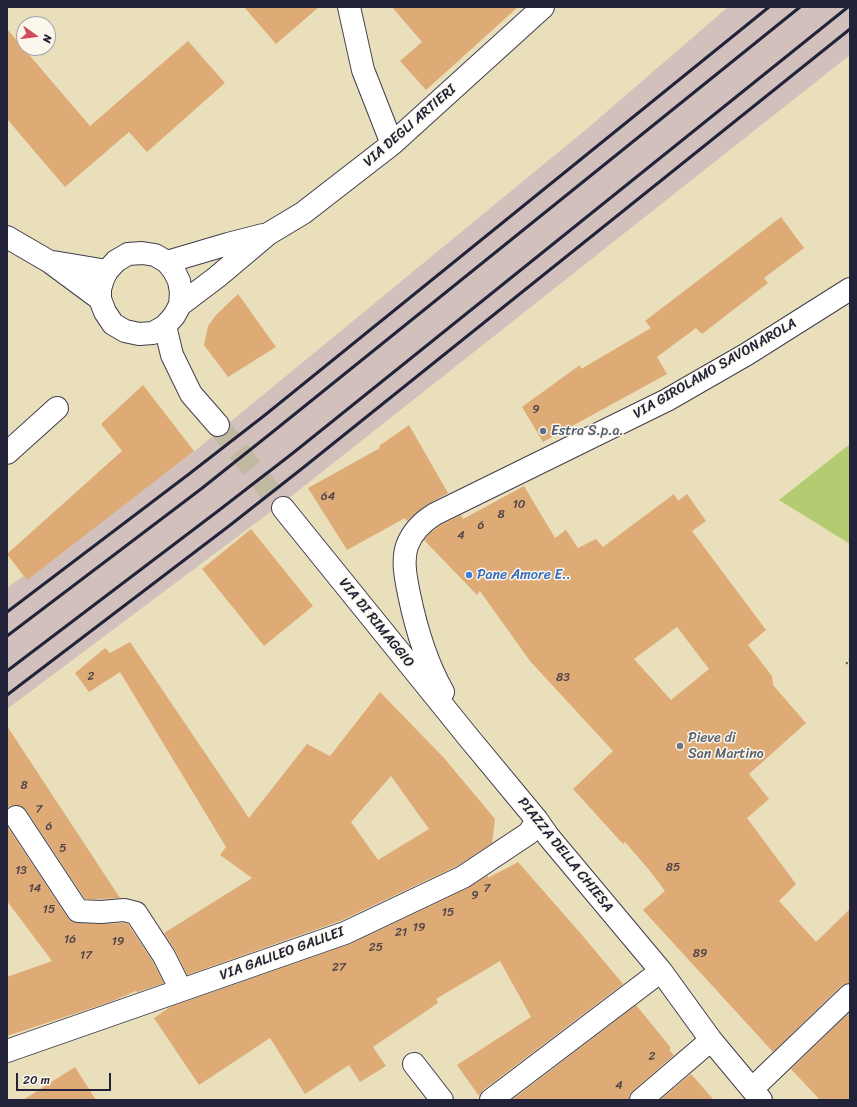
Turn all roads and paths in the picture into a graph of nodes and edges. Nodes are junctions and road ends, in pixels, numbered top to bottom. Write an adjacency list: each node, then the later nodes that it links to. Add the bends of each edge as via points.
1 (349, 7): 3 (street, via 363,70)
2 (543, 7): 3 (street, VIA DEGLI ARTIERI)
3 (392, 144): 4 (street, VIA DEGLI ARTIERI, via 303,213)
4 (268, 234): 7 (street, VIA DEGLI ARTIERI); 11 (street, VIA DEGLI ARTIERI)
5 (7, 237): 6 (street)
6 (50, 262): 8 (street); 10 (street)
7 (167, 262): 8 (street, via 142,252 128,254); 11 (street, via 179,281)
8 (107, 270): 10 (street, via 102,279)
9 (850, 289): 19 (street, VIA GIROLAMO SAVONAROLA, via 747,354 667,400 434,514 418,526 405,553 406,578 419,638 436,680)
10 (100, 299): 12 (street, via 113,324 125,331 153,333)
11 (180, 305): 12 (street)
12 (165, 326): 14 (street, via 172,355 191,394)
13 (57, 408): 15 (street)
14 (218, 425)
15 (7, 454)
16 (282, 508): 19 (street, VIA DI RIMAGGIO)
17 (850, 660): 18 (path, via 847,663)
18 (850, 665)
19 (469, 738): 21 (street, PIAZZA DELLA CHIESA)
20 (16, 818): 23 (street, via 78,911 124,910 136,913 164,956)
21 (537, 820): 22 (street, PIAZZA DELLA CHIESA); 23 (street, VIA GALILEO GALILEI, via 529,833 463,877 345,933)
22 (661, 971): 25 (street, PIAZZA DELLA CHIESA); 30 (street)
23 (181, 990): 26 (street, VIA GALILEO GALILEI)
24 (850, 995): 28 (street)
25 (711, 1040): 28 (street, PIAZZA DELLA CHIESA); 31 (street)
26 (7, 1051)
27 (414, 1064): 29 (street)
28 (756, 1094)
29 (442, 1100)
30 (491, 1100)
31 (641, 1100)

